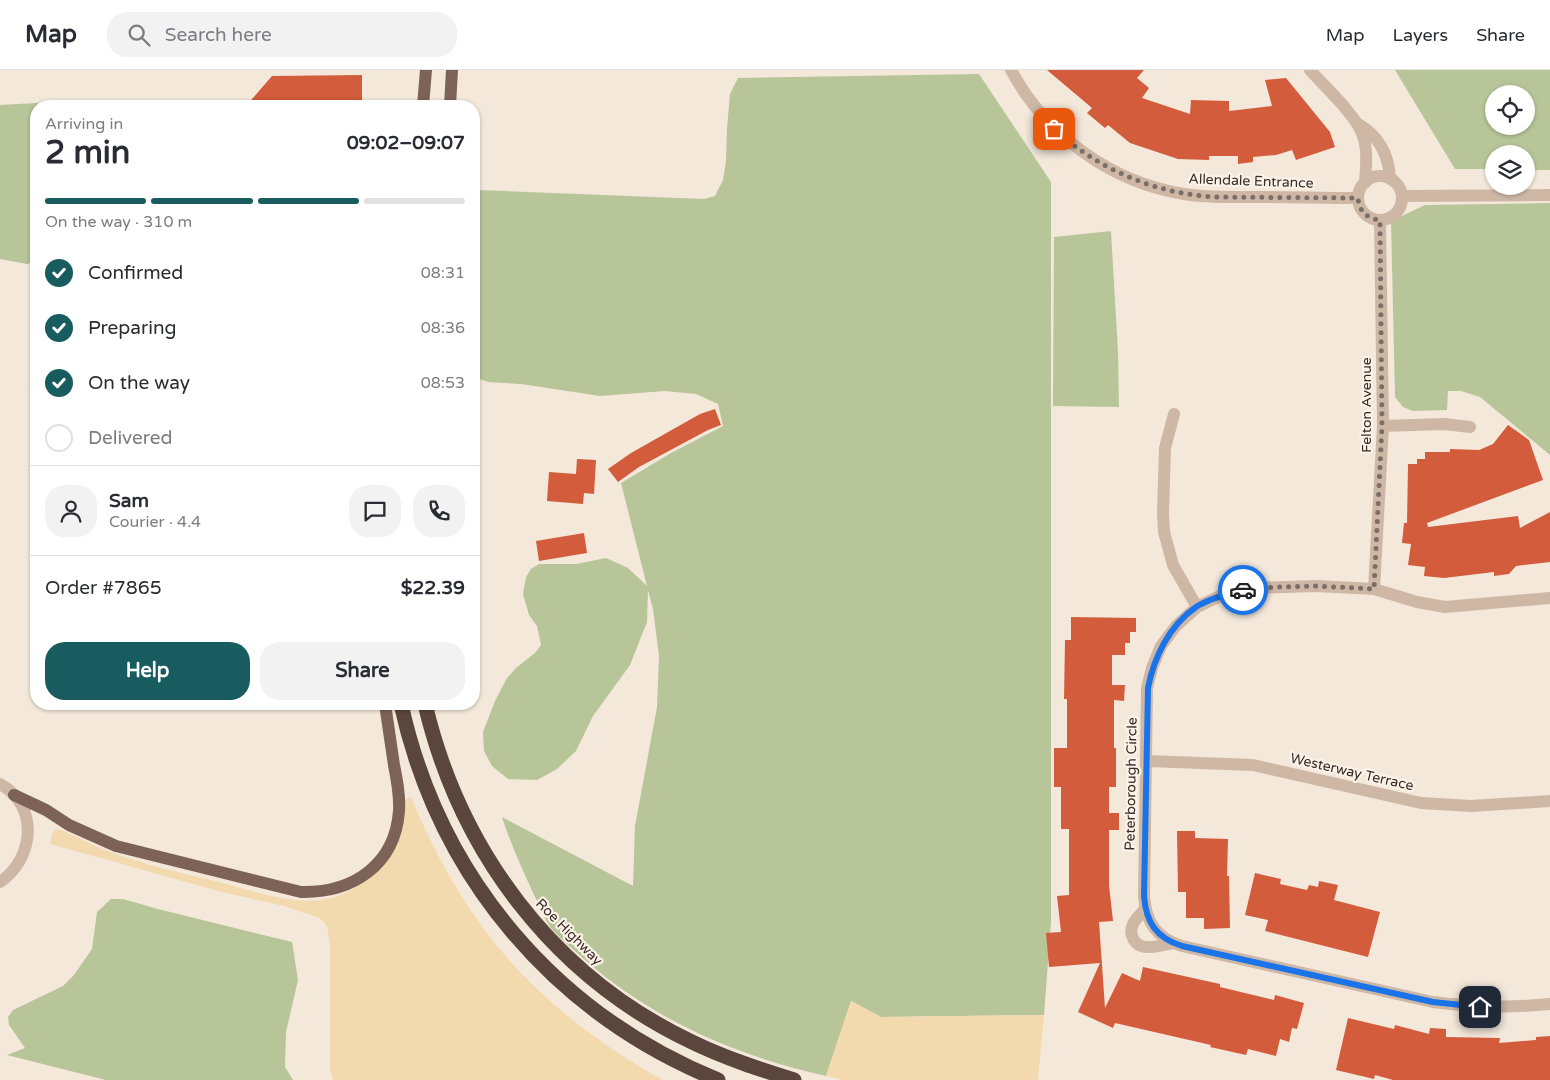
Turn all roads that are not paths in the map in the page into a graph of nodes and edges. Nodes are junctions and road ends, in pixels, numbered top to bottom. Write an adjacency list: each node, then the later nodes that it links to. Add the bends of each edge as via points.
1 (426, 70): 5 (main road)
2 (452, 70): 6 (main road)
3 (1011, 70): 12 (street, Allendale Entrance, via 1025,94 1054,129 1088,156 1126,176 1166,190 1199,196)
4 (1310, 70): 7 (street)
5 (424, 100)
6 (450, 100)
7 (1358, 124): 8 (street, via 1373,135 1383,150 1390,166); 9 (street, via 1366,154)
8 (1390, 178): 9 (street, via 1376,177); 11 (street, via 1398,185)
9 (1365, 182): 12 (street)
10 (1550, 195): 11 (street)
11 (1402, 196): 13 (street, via 1398,212)
12 (1358, 198): 13 (street, via 1364,213)
13 (1380, 220): 15 (street, Felton Avenue)
14 (1174, 414): 19 (street, via 1165,448 1164,532 1173,565)
15 (1382, 426): 16 (street, via 1444,424); 17 (street, Felton Avenue)
16 (1470, 427)
17 (1374, 589): 18 (street, Peterborough Circle, via 1445,607); 19 (street, Peterborough Circle, via 1316,586 1251,588 1222,595)
18 (1550, 598)
19 (1196, 607): 23 (street, Peterborough Circle, via 1161,646 1152,668 1148,688)
20 (386, 710): 25 (main road, via 398,792 397,828 381,859 368,872 354,882 320,893 302,892 116,846)
21 (403, 710): 31 (highway, via 416,761 439,819 473,880 515,936 564,986 600,1015 659,1052)
22 (427, 710): 32 (highway, Roe Highway, via 444,768 481,848 519,903 563,953 614,996 671,1032 731,1060)
23 (1147, 761): 26 (street, Westerway Terrace, via 1253,765 1421,803 1471,806); 28 (street, Peterborough Circle)
24 (0, 784): 25 (street)
25 (14, 795): 27 (street, via 28,822 28,837 19,865)
26 (1550, 801)
27 (0, 882)
28 (1145, 909): 29 (street, Peterborough Circle, via 1150,923); 29 (street, via 1131,929 1135,942 1144,947)
29 (1174, 943): 30 (street, Peterborough Circle, via 1433,1002 1496,1007)
30 (1550, 1004)
31 (718, 1080)
32 (794, 1080)

